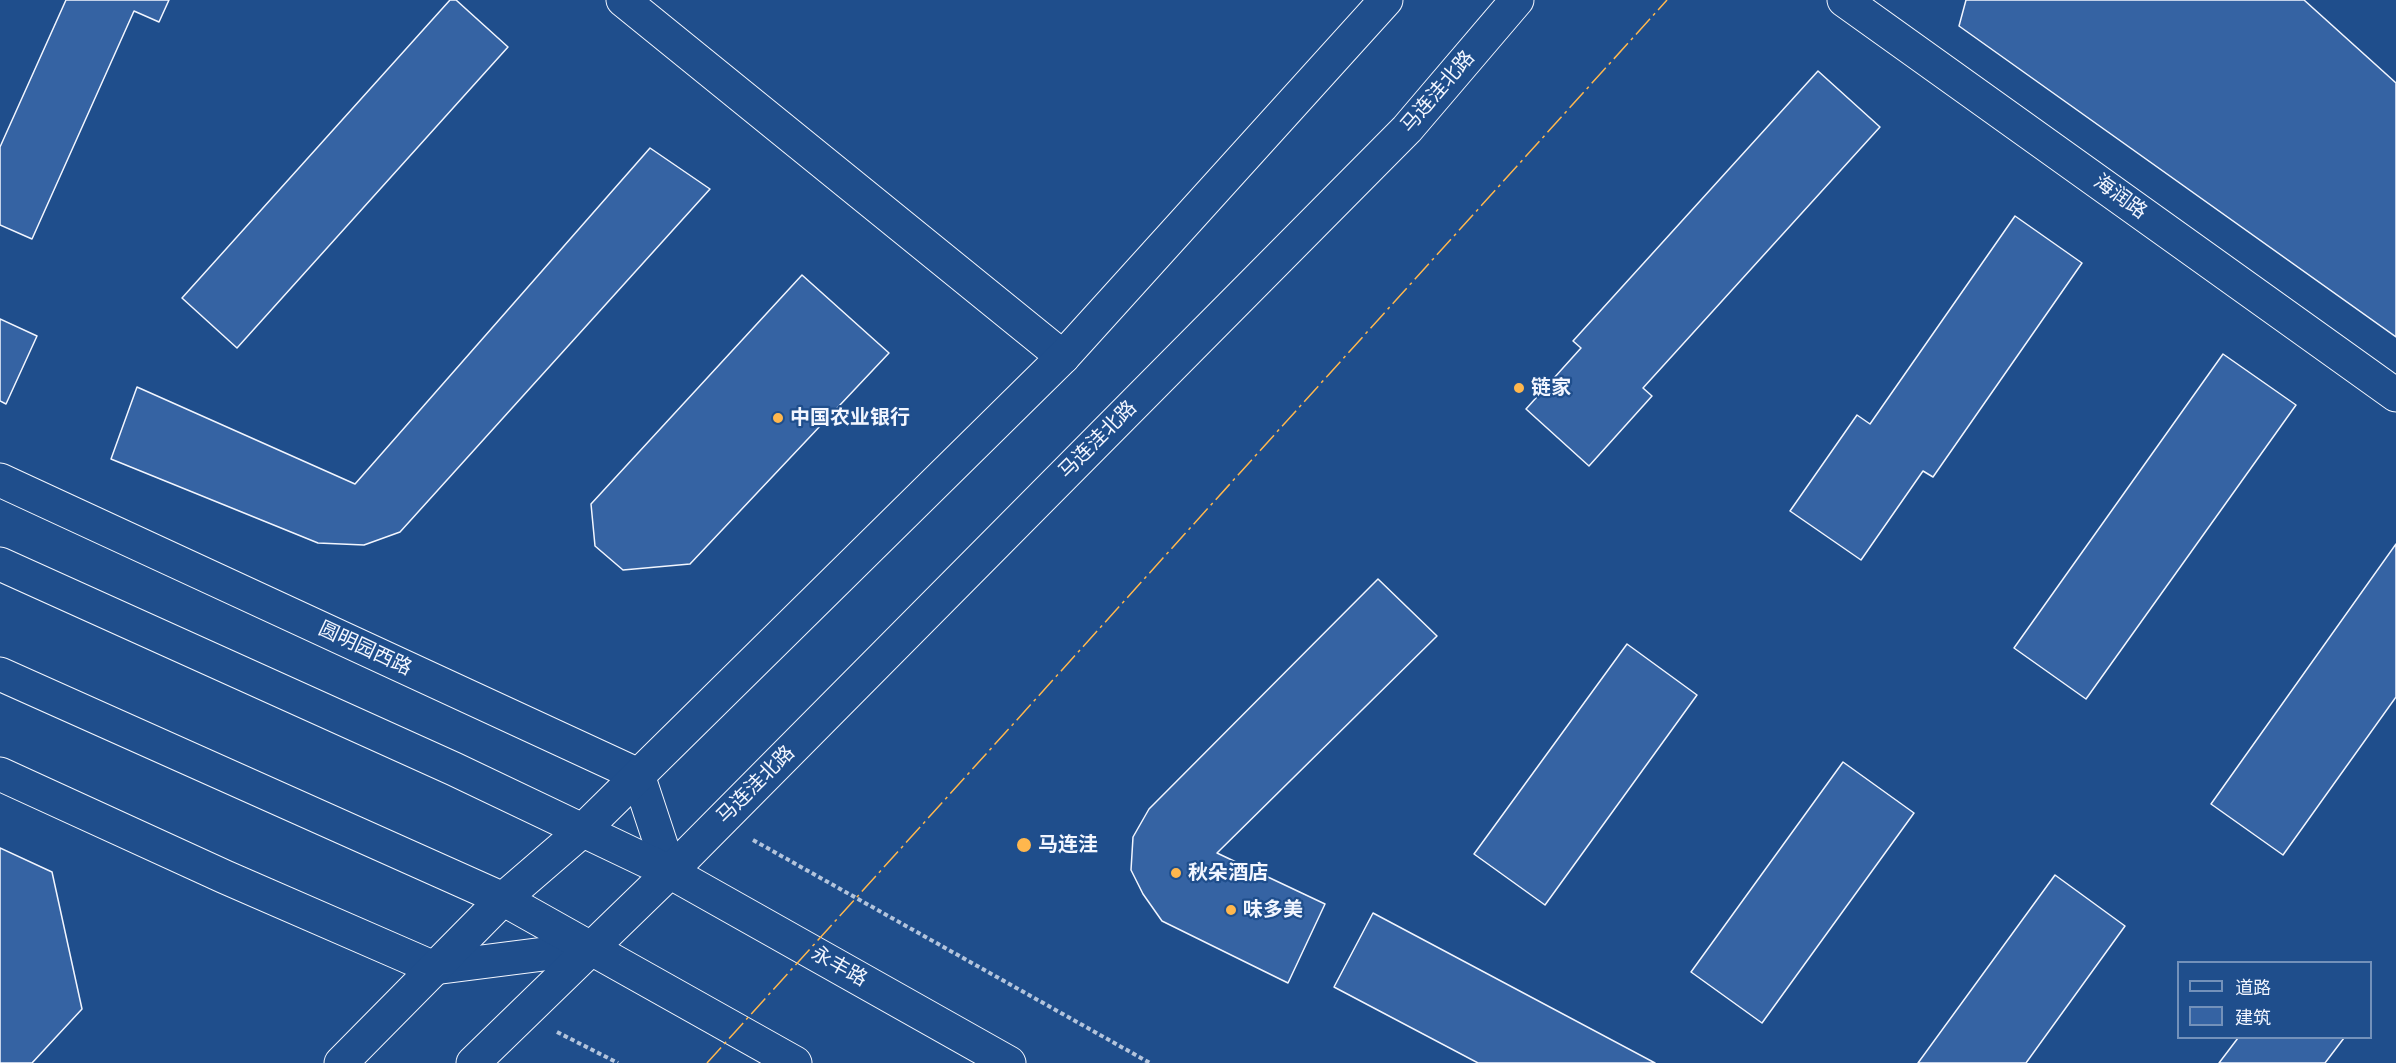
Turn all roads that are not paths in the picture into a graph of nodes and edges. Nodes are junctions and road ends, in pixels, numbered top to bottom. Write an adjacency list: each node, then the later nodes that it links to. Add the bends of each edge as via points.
1 (623, 0): 5 (main road)
2 (1386, 0): 5 (main road)
3 (1517, 0): 13 (main road, 马连洼北路, via 1407,129)
4 (1844, 0): 6 (main road, 海润路)
5 (1063, 357): 11 (main road)
6 (2396, 395)
7 (0, 480): 11 (main road, 圆明园西路)
8 (0, 564): 12 (main road)
9 (0, 674): 14 (main road)
10 (0, 774): 16 (main road)
11 (638, 776): 12 (main road); 13 (main road)
12 (583, 830): 13 (main road, 永丰路); 14 (main road)
13 (670, 872): 15 (main road, 马连洼北路); 20 (main road, 永丰路)
14 (503, 899): 15 (main road); 16 (main road)
15 (591, 948): 16 (main road); 18 (main road); 19 (main road)
16 (434, 968): 17 (main road)
17 (341, 1063)
18 (473, 1063)
19 (795, 1063)
20 (1009, 1063)

